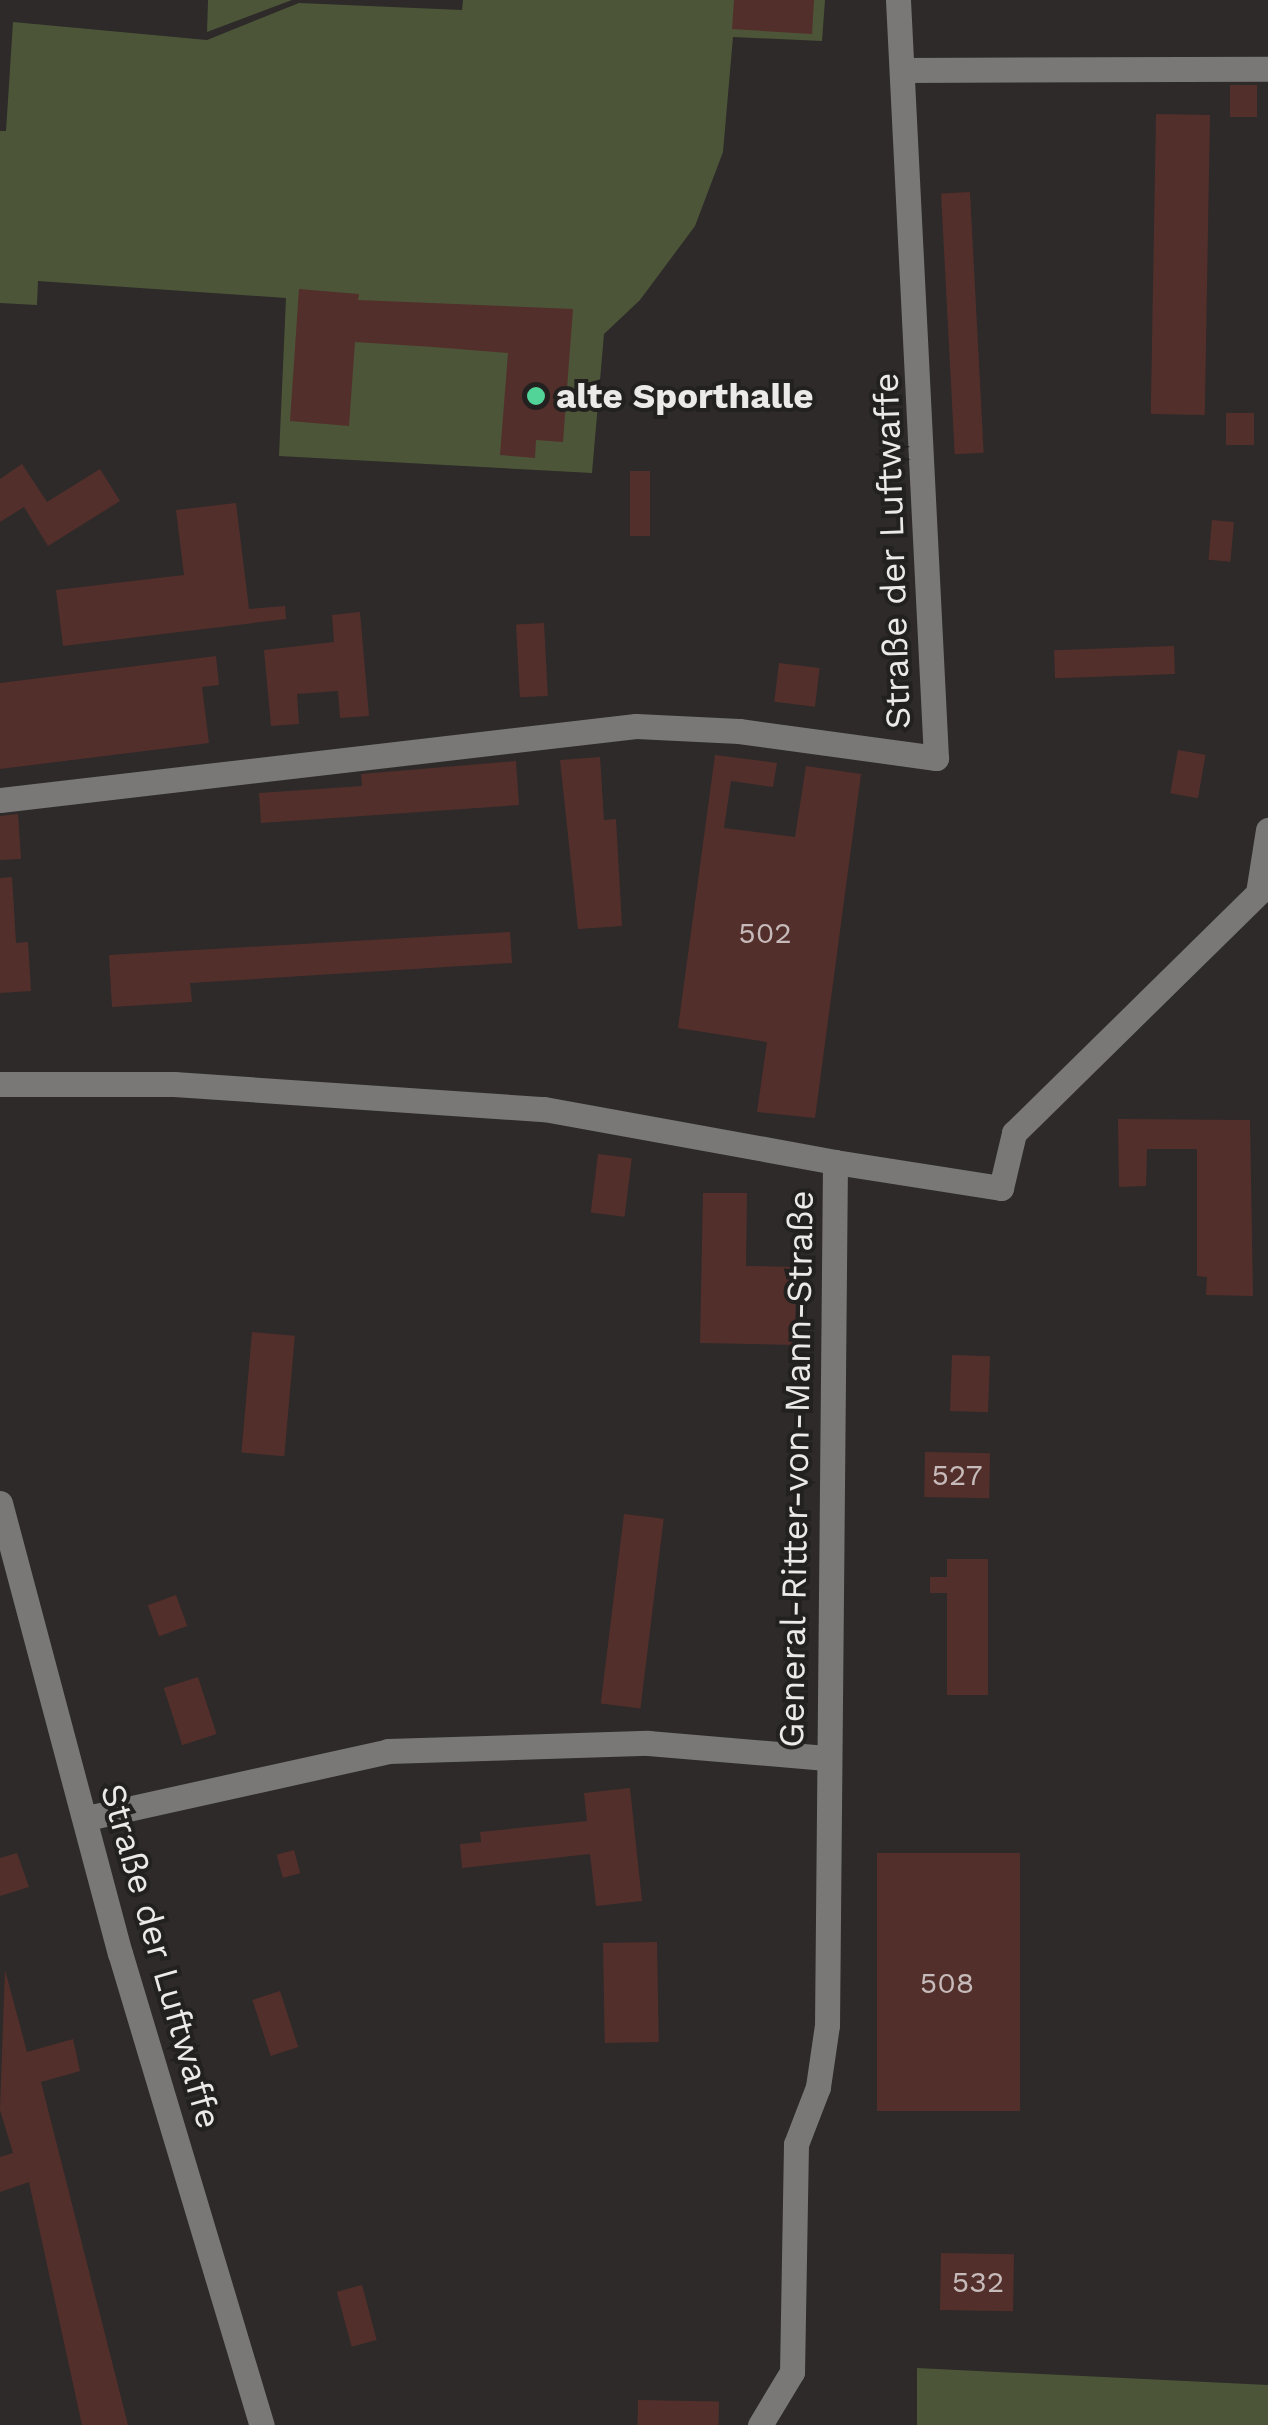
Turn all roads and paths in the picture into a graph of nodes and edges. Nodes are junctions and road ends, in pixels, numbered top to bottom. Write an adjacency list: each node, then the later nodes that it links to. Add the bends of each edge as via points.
1 (898, 0): 3 (street, Straße der Luftwaffe)
2 (1268, 69): 3 (street)
3 (902, 70): 4 (street, Straße der Luftwaffe, via 936,758 739,730 636,726)
4 (0, 800)
5 (1268, 830): 7 (street, via 1258,893 1014,1133 1001,1188)
6 (0, 1084): 7 (street, General-Ritter-von-Mann-Straße, via 174,1084 544,1109)
7 (835, 1162): 9 (street, General-Ritter-von-Mann-Straße)
8 (0, 1504): 10 (street, Straße der Luftwaffe)
9 (826, 1758): 10 (street, via 648,1743 388,1751); 12 (street, General-Ritter-von-Mann-Straße, via 827,2024 818,2087 796,2144 792,2372)
10 (86, 1818): 11 (street, Straße der Luftwaffe)
11 (262, 2425)
12 (760, 2425)

